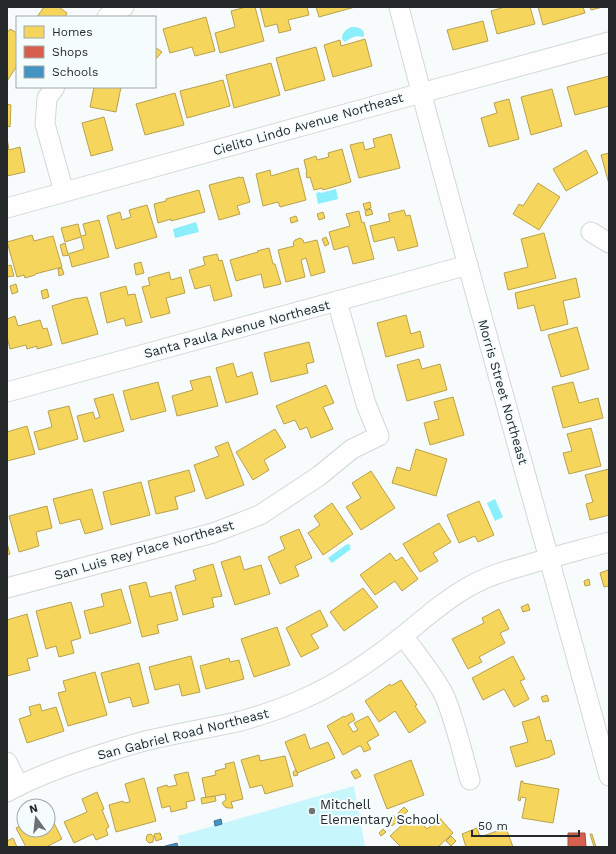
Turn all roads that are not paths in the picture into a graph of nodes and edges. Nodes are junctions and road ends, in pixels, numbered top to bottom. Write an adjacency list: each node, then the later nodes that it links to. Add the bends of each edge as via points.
1 (124, 7): 3 (street)
2 (399, 7): 6 (street, Morris Street Northeast)
3 (108, 16)
4 (609, 42): 6 (street, Cielito Lindo Avenue Northeast)
5 (54, 88): 7 (street, via 47,98 45,124)
6 (421, 93): 7 (street, Cielito Lindo Avenue Northeast); 11 (street, Morris Street Northeast)
7 (64, 192): 8 (street, Cielito Lindo Avenue Northeast)
8 (7, 208)
9 (591, 232): 10 (street)
10 (609, 243)
11 (468, 265): 12 (street, Santa Paula Avenue Northeast); 15 (street, Morris Street Northeast)
12 (338, 301): 13 (street, Santa Paula Avenue Northeast); 16 (street, San Luis Rey Place Northeast, via 366,404 379,436 352,449 319,476 260,515 213,533)
13 (7, 392)
14 (609, 542): 15 (street, San Gabriel Road Northeast)
15 (550, 558): 17 (street, San Gabriel Road Northeast, via 494,574 470,586 454,595); 19 (street, Morris Street Northeast)
16 (7, 588)
17 (403, 636): 20 (street, via 444,696); 21 (street, San Gabriel Road Northeast, via 334,684 272,711 240,721 121,748 52,771)
18 (7, 762): 21 (street)
19 (609, 776)
20 (470, 780)
21 (13, 789)

